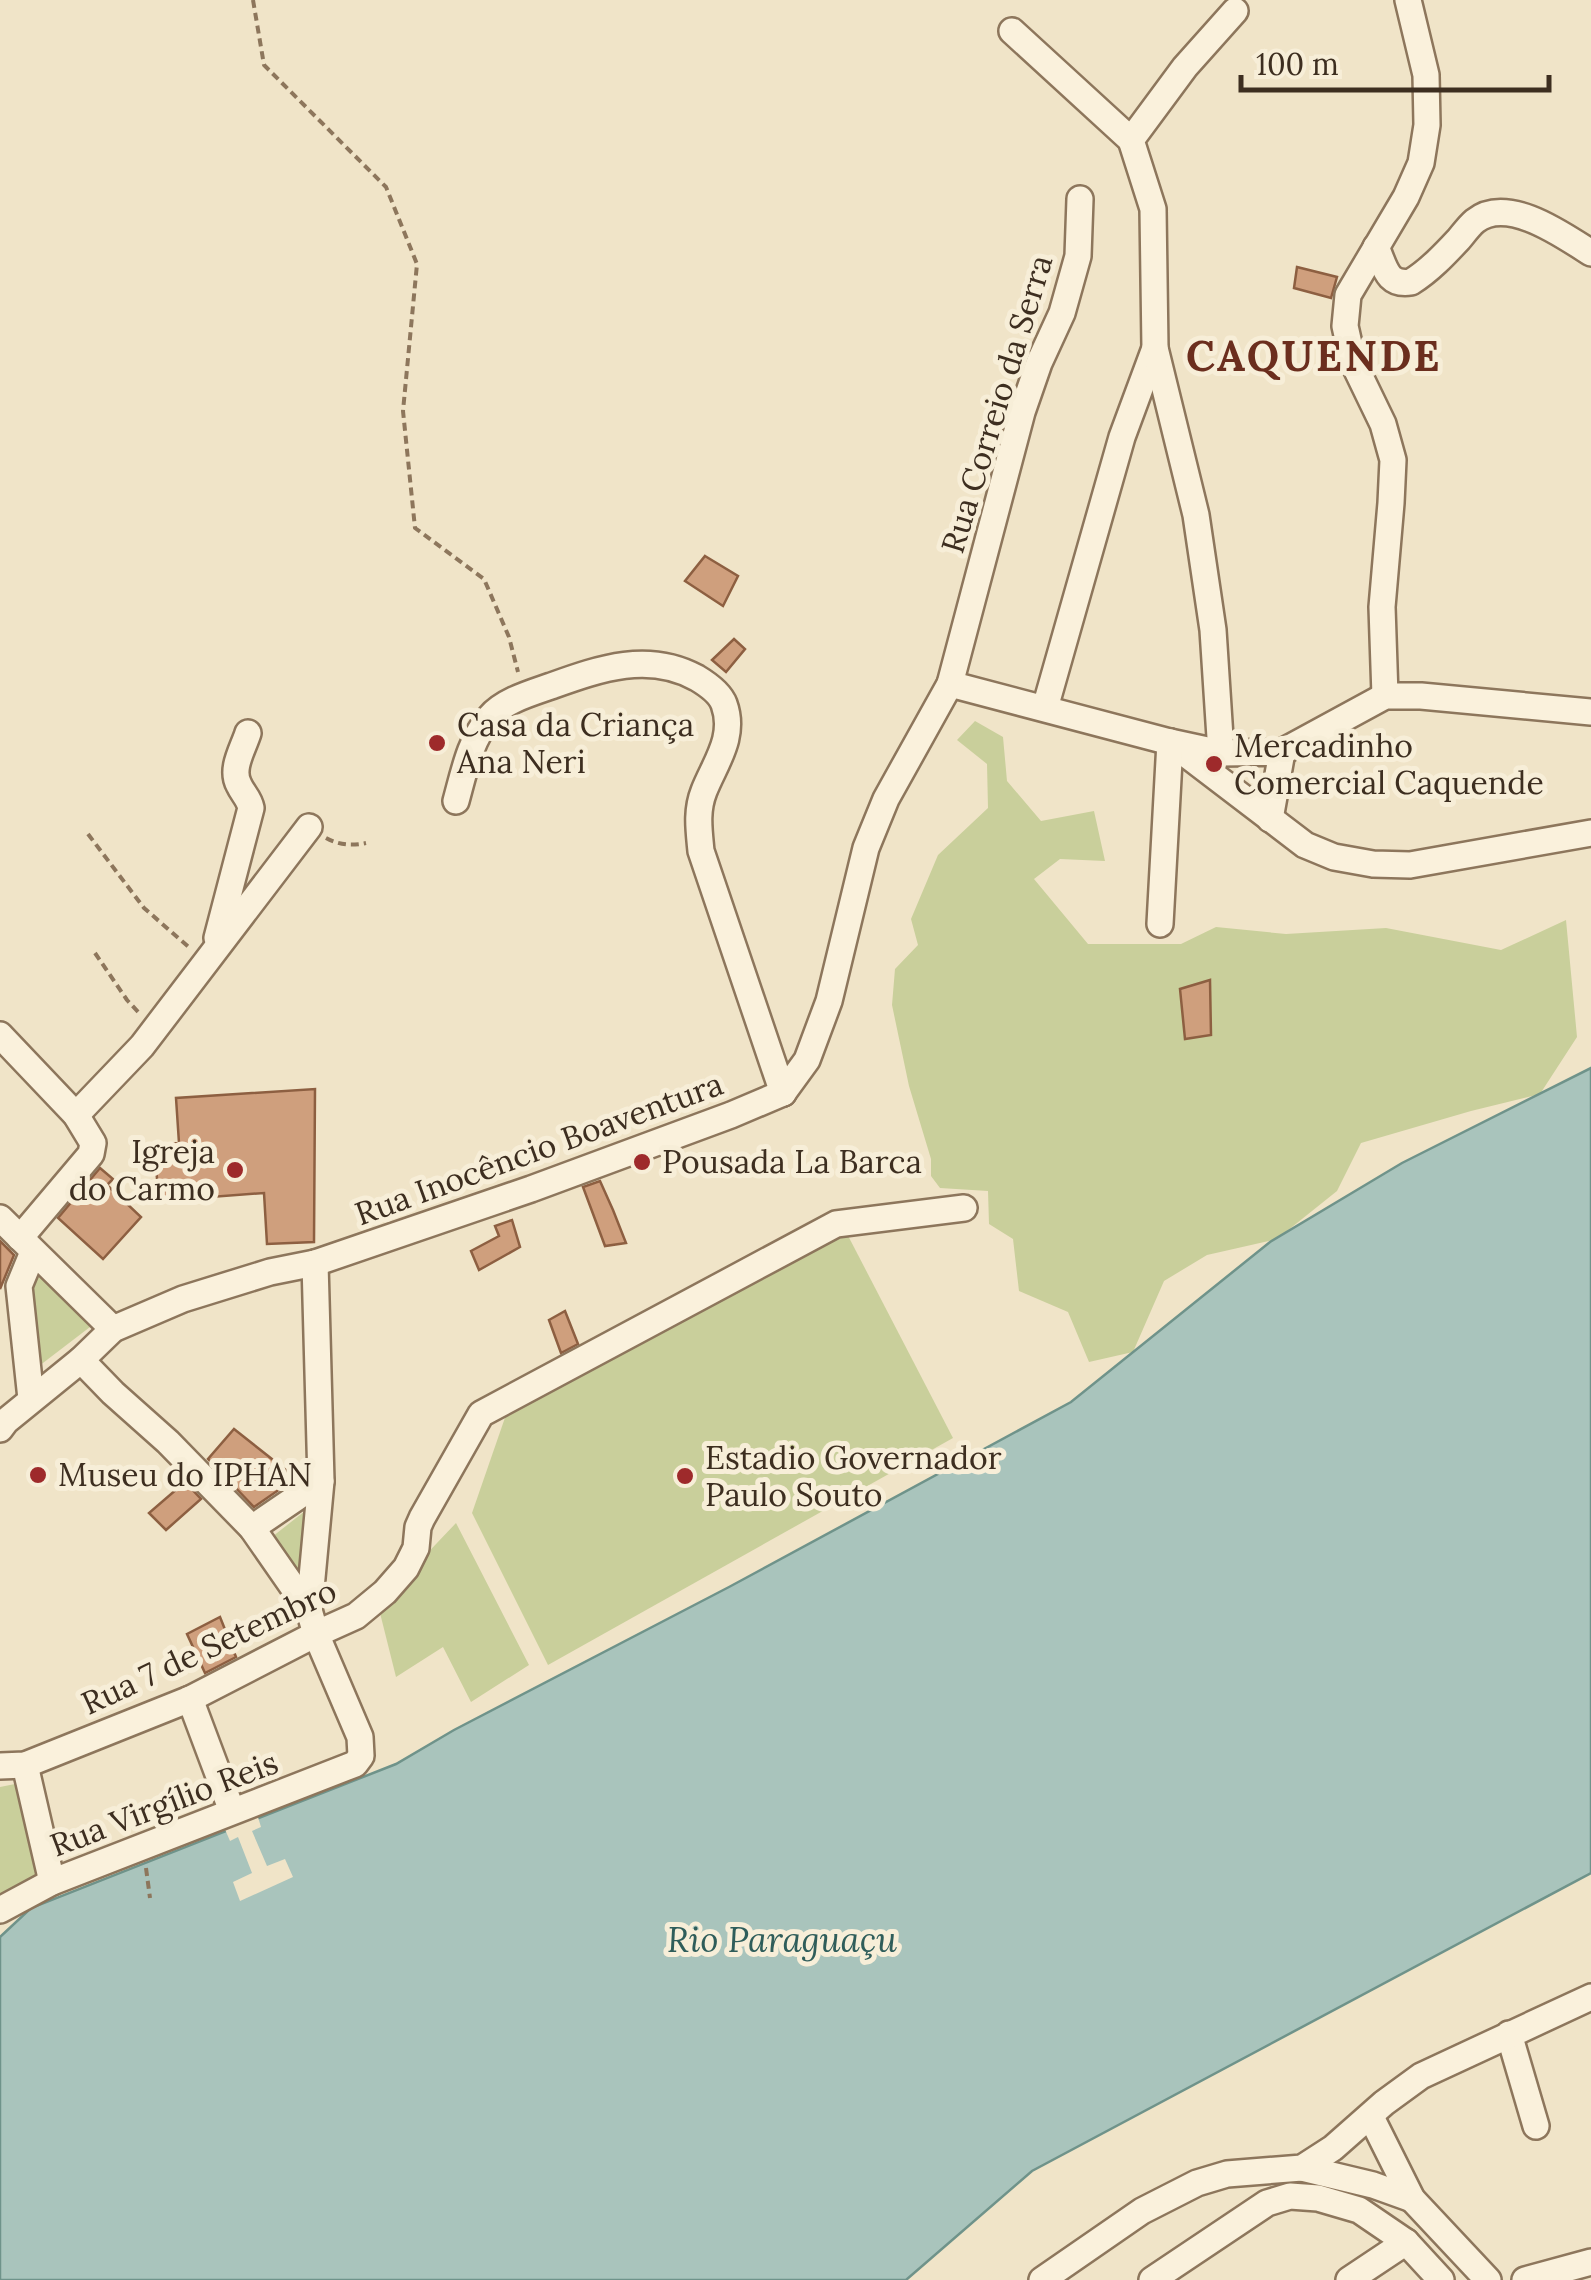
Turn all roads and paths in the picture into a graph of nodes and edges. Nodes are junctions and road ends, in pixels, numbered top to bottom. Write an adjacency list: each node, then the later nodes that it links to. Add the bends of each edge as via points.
1 (253, 0): 11 (path, via 264,65 386,187 417,264 404,410 416,528 484,579)
2 (1408, 0): 7 (street, via 1426,75 1427,125 1421,163)
3 (1235, 12): 5 (street)
4 (1012, 31): 5 (street)
5 (1131, 140): 9 (street, via 1153,208)
6 (1080, 199): 10 (street, Rua Correio da Serra, via 1078,256 1022,412)
7 (1376, 247): 8 (street, via 1390,277 1411,282 1474,221 1500,213 1556,230); 12 (street, via 1348,295 1345,326 1392,460 1382,607)
8 (1591, 253)
9 (1155, 348): 13 (street, via 1122,437); 17 (street, via 1196,515)
10 (950, 684): 13 (street); 30 (street, Rua Correio da Serra, via 866,848 830,1001 808,1060)
11 (524, 696): 19 (street, via 492,714 474,741); 30 (street, via 600,668 651,664 686,672 724,703 722,754 698,816 701,851)
12 (1385, 696): 14 (street); 18 (street)
13 (1045, 708): 16 (street)
14 (1591, 712)
15 (248, 733): 27 (street, via 235,769 252,808)
16 (1170, 742): 17 (street); 20 (street); 25 (street)
17 (1221, 752): 18 (street)
18 (1282, 752): 20 (street)
19 (456, 801)
20 (1270, 819): 22 (street, via 1334,856 1410,866)
21 (309, 827): 24 (path, via 333,842); 27 (street)
22 (1591, 833)
23 (88, 834): 27 (path, via 144,908)
24 (366, 844)
25 (1160, 924)
26 (94, 954): 28 (path)
27 (210, 958): 28 (street)
28 (155, 1029): 31 (street)
29 (0, 1035): 31 (street)
30 (784, 1093): 35 (street, Rua Inocêncio Boaventura)
31 (76, 1115): 34 (street, via 94,1144)
32 (964, 1208): 43 (street, Rua 7 de Setembro, via 836,1224 481,1414 422,1518 406,1568 356,1616)
33 (0, 1218): 34 (street)
34 (27, 1245): 36 (street); 37 (street)
35 (315, 1264): 37 (street, Rua Inocêncio Boaventura, via 183,1299); 41 (street)
36 (10, 1283): 39 (street)
37 (113, 1329): 38 (street)
38 (81, 1360): 39 (street); 42 (street)
39 (31, 1400): 40 (street)
40 (0, 1429)
41 (321, 1480): 42 (street); 43 (street)
42 (252, 1528): 43 (street)
43 (313, 1622): 44 (street, Rua 7 de Setembro); 46 (street, Rua Virgílio Reis, via 360,1737 361,1756 355,1764)
44 (190, 1699): 45 (street, Rua 7 de Setembro); 46 (street)
45 (13, 1765): 48 (street)
46 (232, 1811): 48 (street, Rua Virgílio Reis)
47 (145, 1864): 49 (path)
48 (52, 1882): 50 (street, Rua Virgílio Reis)
49 (150, 1898)
50 (0, 1910)
51 (1591, 1997): 52 (street)
52 (1508, 2034): 53 (street, via 1421,2076); 54 (street)
53 (1371, 2117): 55 (street); 56 (street)
54 (1536, 2126)
55 (1302, 2168): 56 (street); 59 (street, via 1197,2183 1142,2211)
56 (1412, 2199): 63 (street)
57 (1406, 2242): 60 (street, via 1358,2210 1290,2196 1267,2203); 61 (street); 62 (street)
58 (1591, 2262): 64 (street)
59 (1042, 2280)
60 (1152, 2280)
61 (1349, 2280)
62 (1441, 2280)
63 (1488, 2280)
64 (1525, 2280)

